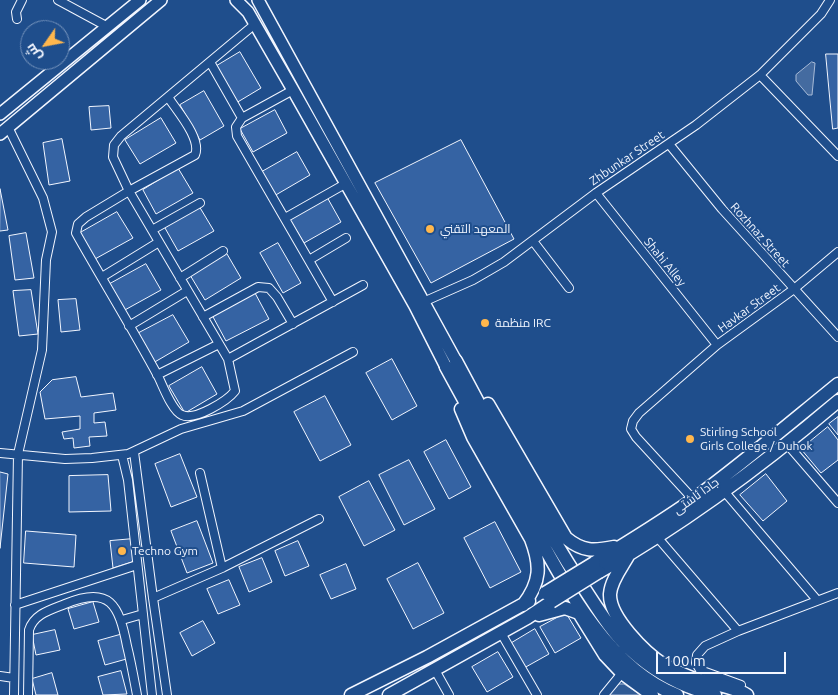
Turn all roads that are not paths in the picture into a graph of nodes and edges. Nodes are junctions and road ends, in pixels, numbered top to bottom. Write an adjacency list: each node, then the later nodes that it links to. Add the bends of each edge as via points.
1 (22, 0): 10 (street, via 16,12)
2 (58, 0): 12 (street)
3 (140, 0): 12 (main road)
4 (161, 0): 17 (main road)
5 (236, 0): 9 (main road)
6 (241, 0): 9 (main road)
7 (258, 0): 45 (main road)
8 (830, 0): 18 (street, Zhbunkar Street, via 821,14)
9 (248, 12): 11 (main road)
10 (17, 19)
11 (255, 24): 14 (street); 19 (main road)
12 (108, 27): 13 (main road)
13 (70, 57)
14 (210, 62): 20 (street); 22 (street)
15 (54, 70): 21 (main road)
16 (68, 70): 17 (main road)
17 (72, 75): 23 (main road)
18 (760, 75): 24 (street, Zhbunkar Street); 25 (street)
19 (293, 90): 22 (street); 26 (main road)
20 (168, 97): 27 (street, via 121,136 114,146 113,157); 27 (street, via 194,137 195,155)
21 (0, 114)
22 (242, 118): 30 (street, via 236,127 237,136)
23 (4, 130): 61 (street, via 43,198 52,232 46,260 42,350)
24 (669, 144): 28 (street, Zhbunkar Street); 42 (street, Rozhnaz Street)
25 (838, 156)
26 (345, 184): 30 (street); 45 (main road)
27 (129, 191): 31 (street); 38 (street, via 78,224 76,233)
28 (596, 193): 33 (street, Zhbunkar Street); 51 (street, Shahi Alley)
29 (200, 203): 31 (street)
30 (284, 218): 37 (street)
31 (152, 230): 34 (street)
32 (346, 238): 37 (street)
33 (533, 241): 41 (street); 45 (street, Zhbunkar Street, via 465,284)
34 (159, 242): 38 (street); 39 (street)
35 (223, 251): 39 (street)
36 (838, 252): 42 (street, Havkar Street)
37 (309, 260): 44 (street)
38 (102, 278): 48 (street)
39 (180, 278): 43 (street)
40 (362, 285): 44 (street)
41 (569, 288)
42 (794, 289): 49 (street, Rozhnaz Street); 51 (street, Havkar Street)
43 (187, 291): 46 (street); 48 (street)
44 (333, 302): 47 (street)
45 (419, 304): 54 (main road)
46 (203, 318): 47 (street, via 258,287 269,288); 50 (street)
47 (293, 324): 53 (street)
48 (129, 326): 55 (street)
49 (838, 337)
50 (219, 344): 53 (street); 55 (street)
51 (717, 345): 67 (street, Havkar Street, via 639,413 631,429)
52 (353, 352): 59 (street, via 243,411 181,429)
53 (228, 359): 55 (street, via 235,391 229,399 193,417 181,415 173,406)
54 (451, 364): 71 (main road, via 480,391 566,538 586,550); 79 (main road, via 458,403 473,437 536,552 537,577); 83 (main road)
55 (158, 375)
56 (838, 384): 67 (main road, جادا ئاشتی)
57 (838, 401): 58 (main road, جادا ئاشتی)
58 (787, 444): 66 (main road, جادا ئاشتی); 68 (street)
59 (134, 452): 62 (street); 64 (street)
60 (0, 453): 61 (street)
61 (18, 454): 62 (street, via 44,458); 78 (street)
62 (122, 455): 65 (street)
63 (200, 472): 73 (street)
64 (138, 479): 65 (street); 76 (street)
65 (128, 480): 72 (street)
66 (724, 491): 70 (main road, جادا ئاشتی); 77 (street)
67 (693, 499): 71 (main road, جادا ئاشتی)
68 (838, 502)
69 (319, 519): 73 (street)
70 (658, 538): 71 (main road, جادا ئاشتی); 84 (street)
71 (627, 550): 75 (main road, جادا ئاشتی, bridge); 90 (main road, via 610,594 613,609 628,632 648,652 677,672)
72 (137, 565): 78 (street); 80 (street)
73 (222, 568): 76 (street)
74 (838, 592): 77 (street)
75 (548, 597): 79 (main road); 81 (main road)
76 (152, 598): 95 (street)
77 (817, 600): 84 (street)
78 (15, 605): 89 (street)
79 (523, 605): 96 (main road)
80 (143, 614): 82 (street); 94 (street)
81 (526, 618): 85 (main road); 87 (main road, via 564,608 579,613 605,655)
82 (122, 620): 92 (street, via 106,599 92,596 79,598 36,618 29,630); 93 (street)
83 (605, 630): 102 (main road, via 632,668); 103 (main road, via 654,669 684,685)
84 (738, 630): 90 (street, via 705,646 697,655 696,663 700,670 742,686)
85 (501, 633): 86 (main road); 99 (street)
86 (435, 670): 97 (main road); 98 (street)
87 (622, 673): 100 (street); 101 (main road)
88 (0, 676): 89 (street)
89 (14, 678): 91 (street)
90 (746, 694)
91 (14, 695)
92 (28, 695)
93 (137, 695)
94 (152, 695)
95 (167, 695)
96 (351, 695)
97 (389, 695)
98 (449, 695)
99 (537, 695)
100 (604, 695)
101 (652, 695)
102 (677, 695)
103 (714, 695)

